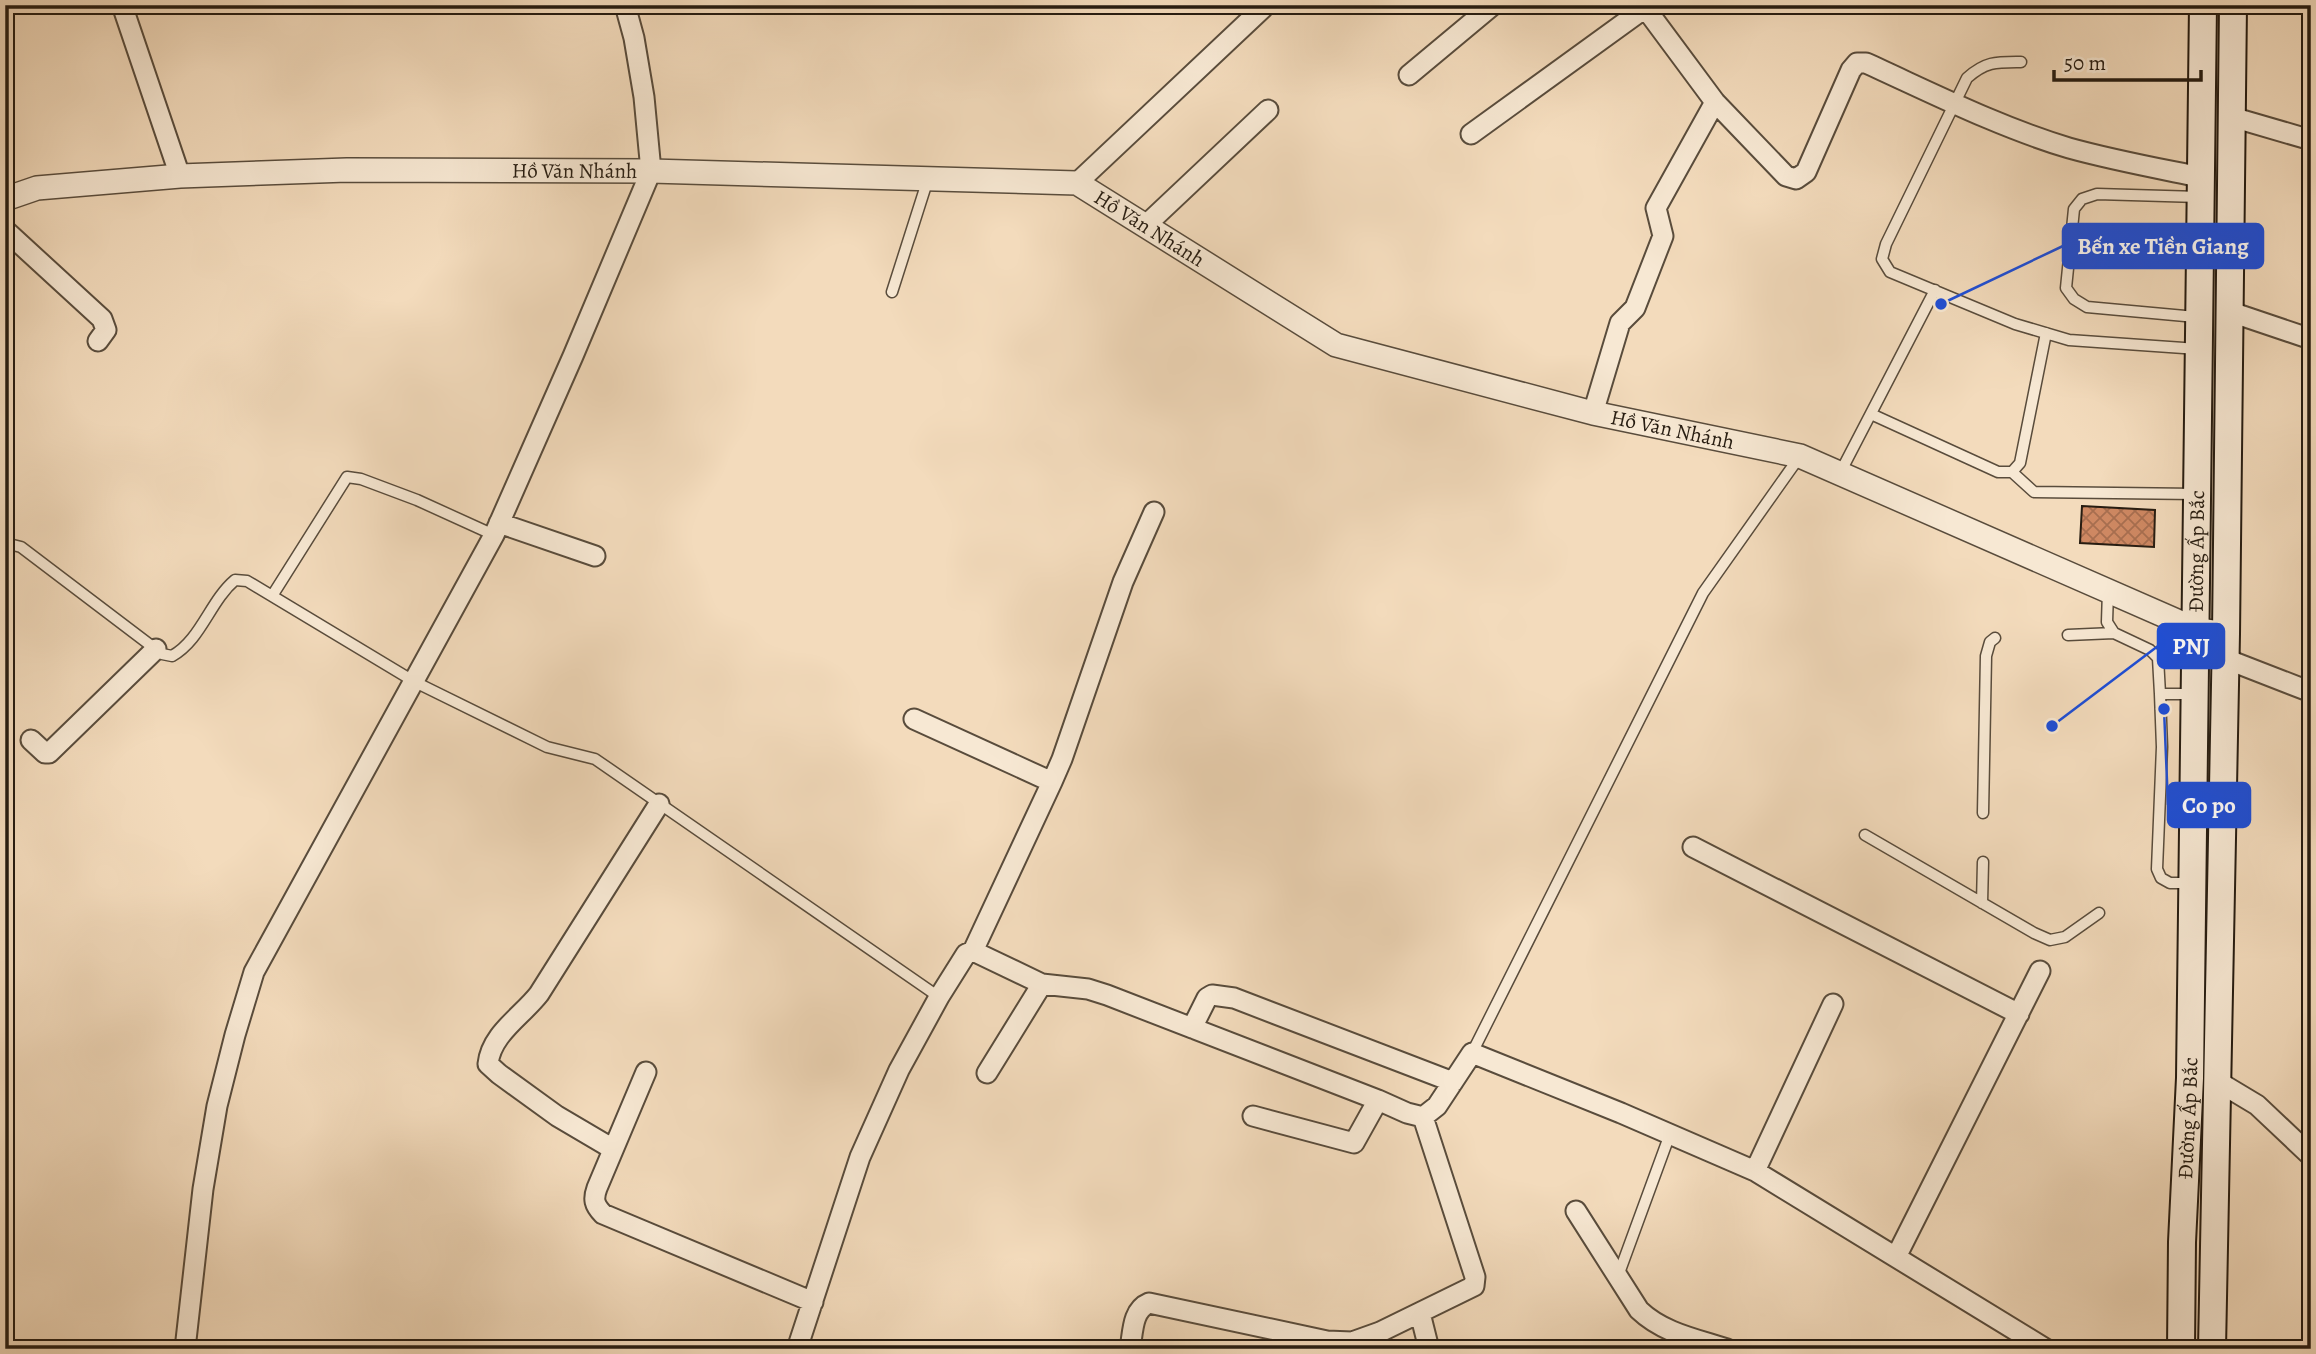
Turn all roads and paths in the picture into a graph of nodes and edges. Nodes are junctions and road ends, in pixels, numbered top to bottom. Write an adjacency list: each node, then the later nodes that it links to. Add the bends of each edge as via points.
1 (122, 5): 17 (street)
2 (625, 5): 16 (street, via 644,97)
3 (1266, 5): 19 (street)
4 (1493, 5): 9 (street)
5 (2203, 5): 20 (main road, Đường Ấp Bắc)
6 (2233, 5): 13 (main road, Đường Ấp Bắc)
7 (1644, 6): 10 (street); 14 (street)
8 (2021, 62): 11 (lane, via 1991,62 1978,69 1967,78)
9 (1409, 75)
10 (1715, 102): 11 (street, via 1786,176 1796,179 1806,172 1857,63); 34 (street, via 1656,208 1663,236 1635,308 1620,323)
11 (1954, 103): 20 (street, via 2067,147); 24 (lane, via 1882,259 1890,272)
12 (1268, 110): 22 (street)
13 (2232, 117): 15 (street); 26 (main road, Đường Ấp Bắc)
14 (1471, 134)
15 (2311, 140)
16 (651, 171): 17 (street, Hồ Văn Nhánh, via 347,170); 18 (street, Hồ Văn Nhánh); 41 (street)
17 (180, 176): 21 (street, Hồ Văn Nhánh, via 37,188)
18 (928, 179): 19 (street, Hồ Văn Nhánh); 25 (lane)
19 (1076, 183): 22 (street, Hồ Văn Nhánh)
20 (2200, 187): 27 (main road, Đường Ấp Bắc); 27 (lane, via 2082,199 2074,209 2066,288 2087,307)
21 (5, 199)
22 (1145, 226): 34 (street, Hồ Văn Nhánh, via 1336,345)
23 (5, 230): 30 (street, via 102,319 106,330)
24 (1935, 290): 28 (lane); 35 (lane)
25 (892, 292)
26 (2228, 311): 29 (street); 33 (main road, Đường Ấp Bắc)
27 (2199, 317): 31 (main road, Đường Ấp Bắc)
28 (2046, 333): 31 (lane, via 2069,340); 37 (lane, via 2020,463)
29 (2311, 339)
30 (98, 341)
31 (2199, 349): 32 (main road, Đường Ấp Bắc)
32 (2198, 402): 33 (main road); 39 (main road, Đường Ấp Bắc)
33 (2229, 406): 50 (main road, Đường Ấp Bắc)
34 (1593, 413): 36 (street, Hồ Văn Nhánh)
35 (1871, 414): 37 (lane, via 1998,472); 38 (lane)
36 (1800, 456): 38 (street, Hồ Văn Nhánh); 74 (lane, via 1703,593)
37 (2012, 472): 39 (lane, via 2034,492)
38 (1840, 474): 44 (street, Hồ Văn Nhánh)
39 (2197, 494): 46 (main road, Đường Ấp Bắc)
40 (1154, 512): 58 (street)
41 (496, 529): 43 (street); 45 (lane, via 347,477); 52 (street)
42 (5, 542): 51 (lane, via 21,547)
43 (595, 556)
44 (2108, 591): 46 (street, Hồ Văn Nhánh); 47 (lane, via 2106,622)
45 (272, 596): 51 (lane, via 247,581 235,580 185,649 172,656); 52 (lane)
46 (2195, 629): 50 (street, Hồ Văn Nhánh); 55 (main road, Đường Ấp Bắc)
47 (2113, 633): 48 (lane); 54 (lane, via 2158,658)
48 (2068, 635)
49 (1995, 638): 60 (lane, via 1986,656)
50 (2226, 646): 53 (street); 77 (main road, Đường Ấp Bắc)
51 (156, 649): 57 (street, via 49,753)
52 (415, 682): 59 (lane, via 547,747 595,759); 91 (street, via 254,972 217,1106)
53 (2311, 692)
54 (2160, 694): 55 (lane); 64 (lane, via 2156,880)
55 (2195, 694): 64 (main road, Đường Ấp Bắc)
56 (914, 719): 58 (street)
57 (31, 740)
58 (1052, 782): 67 (street)
59 (659, 804): 70 (lane); 83 (street, via 539,994 507,1027 489,1056 488,1064 499,1074)
60 (1983, 813)
61 (1866, 835): 65 (lane)
62 (1693, 847): 72 (street)
63 (1983, 862): 65 (lane)
64 (2193, 883): 97 (main road, Đường Ấp Bắc)
65 (1982, 904): 66 (lane, via 2050,940 2065,937)
66 (2099, 913)
67 (973, 951): 69 (street); 70 (street, via 966,954)
68 (2040, 971): 72 (street)
69 (1042, 984): 73 (street, via 1088,989); 76 (street)
70 (939, 997): 89 (street, via 899,1070 860,1157)
71 (1833, 1003): 85 (street)
72 (2019, 1014): 87 (street)
73 (1192, 1028): 78 (street, via 1207,998 1216,994); 79 (street)
74 (1472, 1053): 78 (street); 82 (street)
75 (646, 1072): 83 (street)
76 (987, 1073)
77 (2217, 1081): 84 (street, via 2257,1105); 98 (main road, Đường Ấp Bắc)
78 (1453, 1082): 81 (street)
79 (1378, 1100): 80 (street, via 1354,1143); 81 (street)
80 (1253, 1116)
81 (1423, 1117): 90 (street, via 1475,1277 1469,1290)
82 (1670, 1134): 85 (street); 88 (lane)
83 (613, 1149): 89 (street, via 594,1198 603,1214)
84 (2311, 1156)
85 (1755, 1171): 87 (street)
86 (1576, 1211): 88 (street)
87 (1896, 1257): 96 (street)
88 (1618, 1277): 95 (street, via 1653,1323)
89 (813, 1302): 92 (street)
90 (1420, 1313): 93 (street, via 1352,1342 1340,1342 1149,1303 1137,1312); 94 (street)
91 (185, 1349)
92 (797, 1349)
93 (1130, 1349)
94 (1429, 1349)
95 (1727, 1349)
96 (2046, 1349)
97 (2181, 1349)
98 (2213, 1349)

